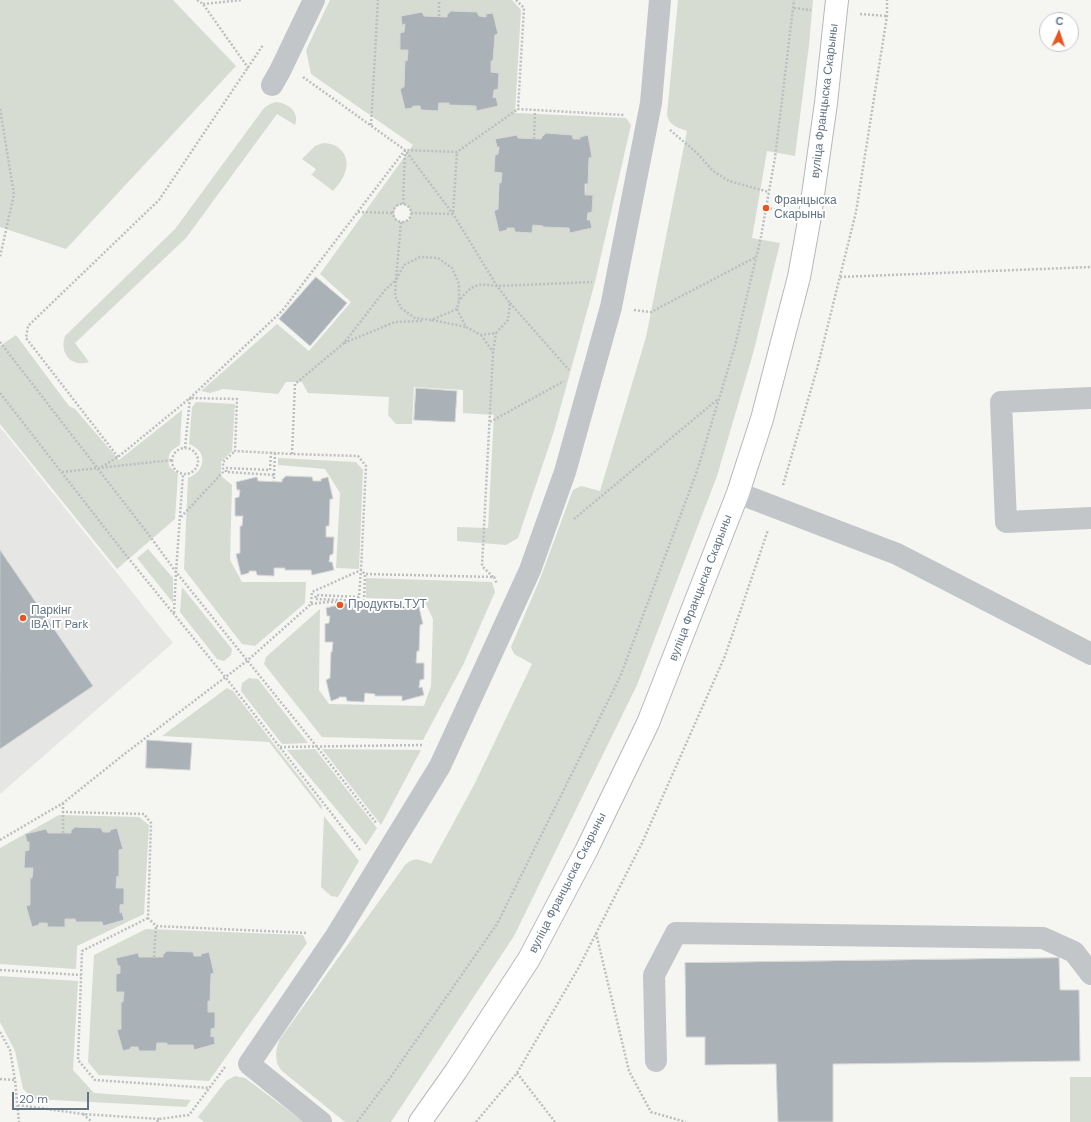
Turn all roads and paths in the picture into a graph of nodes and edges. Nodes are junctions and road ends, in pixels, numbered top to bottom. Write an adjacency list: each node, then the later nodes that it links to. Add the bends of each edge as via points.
1 (197, 0): 10 (path)
2 (242, 0): 10 (path)
3 (314, 0): 14 (lane)
4 (378, 0): 20 (path)
5 (439, 0): 11 (path)
6 (516, 0): 17 (path, via 524,8)
7 (660, 0): 19 (lane, via 652,103)
8 (794, 0): 24 (path)
9 (837, 0): 69 (main road, вуліца Францыска Скарыны, via 826,103 799,277 762,419)
10 (203, 4): 13 (path)
11 (438, 16)
12 (264, 44): 13 (path)
13 (248, 69): 14 (path); 62 (path, via 159,200 28,326 26,338)
14 (285, 76): 15 (path); 15 (path)
15 (303, 78): 20 (path)
16 (0, 109): 31 (path, via 14,194)
17 (518, 109): 18 (path); 23 (path)
18 (535, 110): 19 (path); 21 (path)
19 (648, 117): 24 (path, via 697,152 713,171 729,181); 115 (lane, via 611,307 565,472 530,570 440,766 336,936 249,1064)
20 (370, 126): 22 (path)
21 (534, 139)
22 (405, 150): 23 (path); 25 (path); 26 (path); 29 (path)
23 (457, 152): 29 (path)
24 (769, 192): 32 (path)
25 (403, 204): 27 (path, via 409,207); 28 (path, via 396,207)
26 (358, 212): 28 (path); 53 (path, via 282,311)
27 (412, 213): 29 (path); 30 (path, via 409,220)
28 (394, 214): 30 (path)
29 (453, 214): 38 (path)
30 (401, 222): 36 (path)
31 (1, 247): 33 (path)
32 (756, 256): 42 (path); 54 (path)
33 (0, 257)
34 (1091, 267): 35 (path)
35 (840, 277)
36 (396, 280): 39 (path, via 404,265 420,257 438,258 452,268 459,284); 43 (path, via 395,296 402,309 415,318); 48 (path, via 385,290)
37 (593, 282): 38 (path)
38 (497, 286): 39 (path, via 482,284 467,291); 40 (path)
39 (459, 301): 41 (path)
40 (510, 303): 45 (path, via 508,320); 50 (path)
41 (457, 309): 43 (path); 44 (path)
42 (651, 312)
43 (431, 320): 44 (path); 48 (path, via 395,322)
44 (466, 327): 46 (path)
45 (496, 332): 46 (path); 49 (path)
46 (481, 335): 49 (path)
47 (0, 342): 64 (path)
48 (344, 343): 61 (path, via 295,384)
49 (493, 352): 56 (path)
50 (574, 376)
51 (568, 379): 56 (path)
52 (0, 393): 65 (path)
53 (190, 398): 57 (path); 58 (path, via 237,399); 62 (path)
54 (719, 398): 72 (path); 116 (path, via 697,470 620,677 497,924)
55 (1091, 398): 71 (lane, via 1001,402 1006,522)
56 (489, 422): 76 (path, via 482,566)
57 (185, 448): 63 (path, via 175,451); 66 (path, via 193,450 198,457 197,466 191,472)
58 (235, 451): 59 (path); 70 (path, via 223,462 223,472)
59 (271, 452): 60 (path); 67 (path, via 270,470 226,468 226,472)
60 (275, 453): 61 (path); 67 (path)
61 (292, 454): 73 (path, via 358,456 366,466)
62 (118, 457): 64 (path)
63 (172, 460): 64 (path); 66 (path, via 173,466)
64 (98, 469): 65 (path); 74 (path)
65 (62, 472): 82 (path)
66 (183, 474): 70 (path)
67 (274, 474): 68 (path)
68 (274, 481)
69 (738, 493): 83 (lane, via 897,554); 117 (main road, вуліца Францыска Скарыны, via 648,723 586,851 529,959)
70 (180, 518): 74 (path)
71 (1091, 518)
72 (568, 524)
73 (361, 570): 75 (path); 78 (path, via 359,597 316,595 315,599); 80 (path, via 312,592)
74 (176, 572): 82 (path); 84 (path)
75 (365, 574): 76 (path); 79 (path)
76 (494, 577): 77 (path)
77 (499, 588)
78 (340, 602): 79 (path); 80 (path)
79 (364, 602): 81 (path)
80 (311, 604): 84 (path)
81 (364, 607)
82 (174, 613): 85 (path)
83 (1091, 654)
84 (248, 660): 85 (path); 88 (path)
85 (226, 678): 87 (path); 89 (path)
86 (430, 745): 88 (path)
87 (280, 747): 88 (path); 94 (path)
88 (317, 747): 91 (path)
89 (63, 803): 90 (path); 93 (path)
90 (63, 812): 92 (path); 95 (path, via 144,814 151,822)
91 (377, 825)
92 (63, 833)
93 (0, 840)
94 (362, 852)
95 (148, 918): 96 (path); 102 (path, via 82,951)
96 (156, 926): 98 (path, via 308,933); 99 (path)
97 (596, 933): 119 (path, via 629,1071 651,1112)
98 (311, 937)
99 (154, 957)
100 (0, 970): 102 (path)
101 (1091, 974): 104 (lane, via 1074,952 1043,938 676,933 654,975)
102 (81, 975): 109 (path, via 78,1060 95,1080)
103 (0, 1032): 108 (path, via 10,1050)
104 (656, 1061)
105 (228, 1063): 109 (path)
106 (517, 1072): 118 (path)
107 (0, 1079): 108 (path)
108 (15, 1080): 110 (path)
109 (210, 1088): 112 (path, via 189,1115)
110 (18, 1105): 111 (path); 113 (path)
111 (83, 1114): 112 (path); 114 (path)
112 (158, 1121)
113 (19, 1122)
114 (92, 1122)
115 (321, 1122)
116 (357, 1122)
117 (420, 1122)
118 (555, 1122)
119 (686, 1122)

